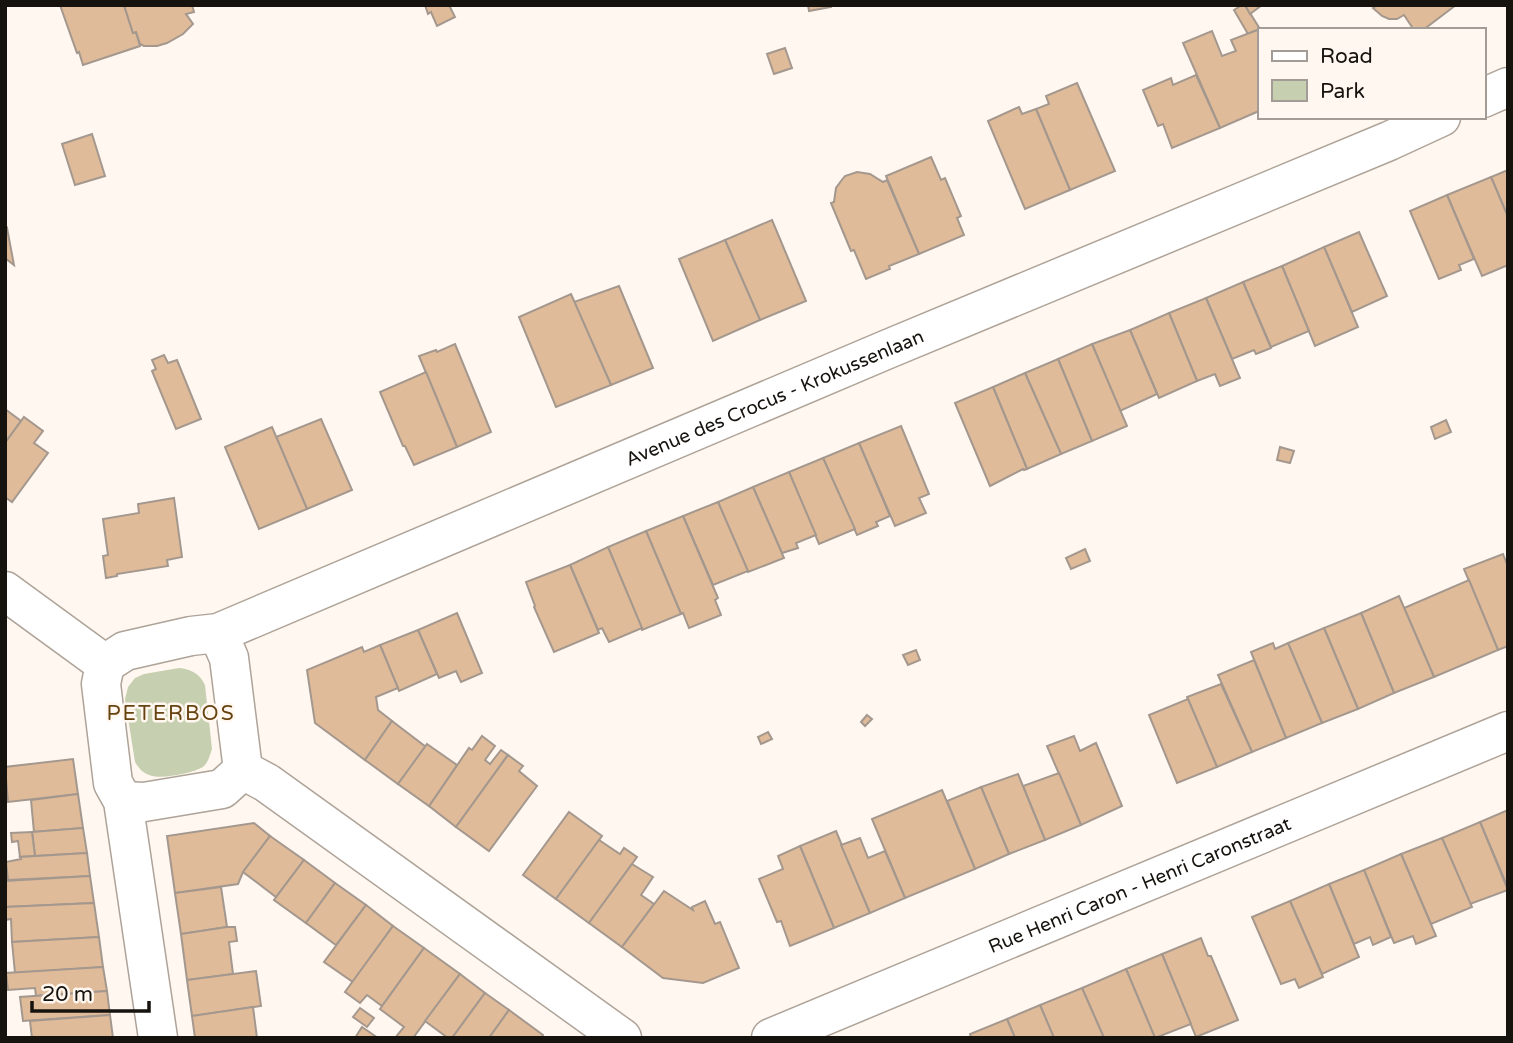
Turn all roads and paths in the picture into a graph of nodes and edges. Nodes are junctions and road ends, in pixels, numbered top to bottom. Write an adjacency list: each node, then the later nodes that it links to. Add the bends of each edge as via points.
1 (1508, 87): 2 (street)
2 (1485, 97)
3 (1437, 119): 5 (street, Avenue des Crocus - Krokussenlaan)
4 (5, 591): 6 (street)
5 (218, 633): 6 (street, Avenue des Crocus - Krokussenlaan, via 125,651); 8 (street, via 229,658)
6 (105, 664): 9 (street, via 101,684 113,783)
7 (1508, 731): 12 (street, Rue Henri Caron - Henri Caronstraat)
8 (243, 770): 9 (street, via 222,789 144,803); 11 (street)
9 (123, 801): 10 (street)
10 (158, 1038)
11 (622, 1038)
12 (771, 1038)

